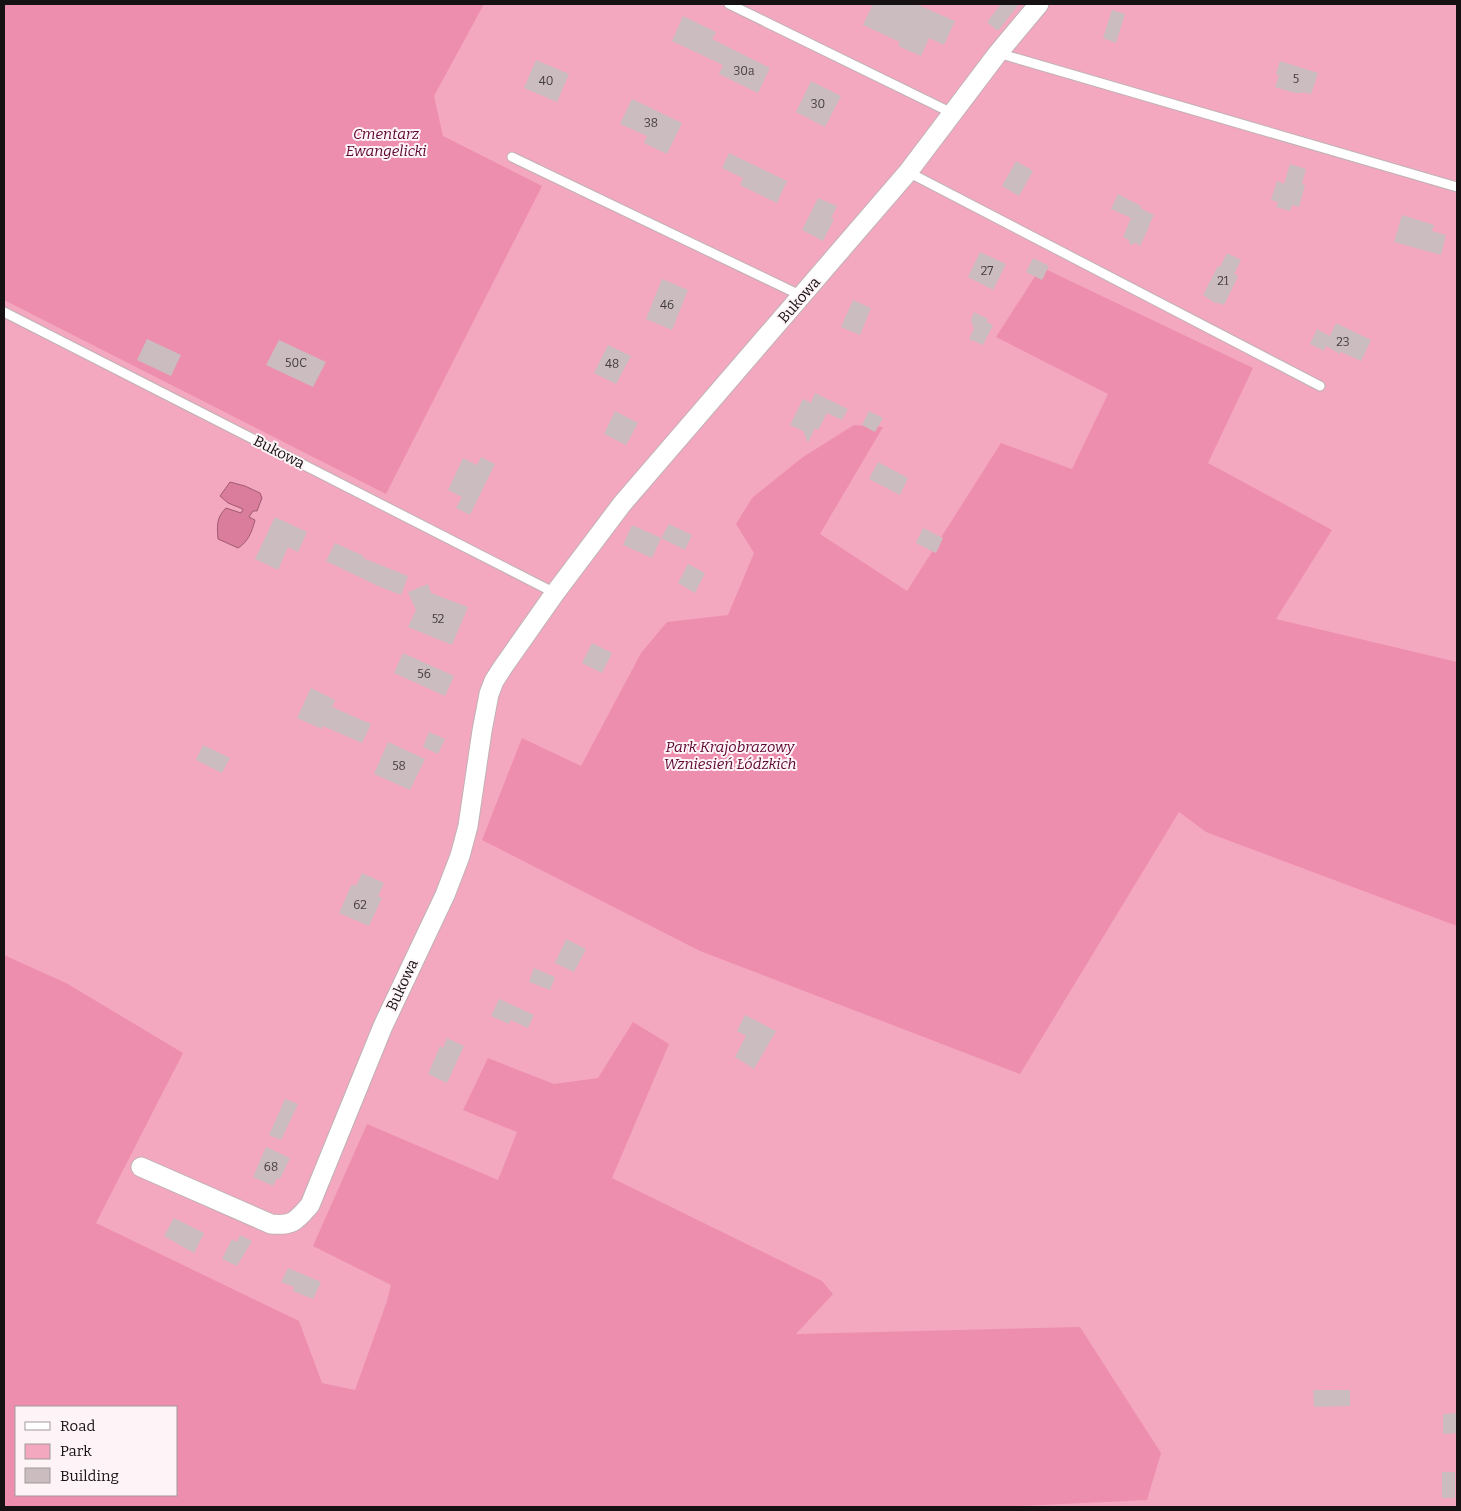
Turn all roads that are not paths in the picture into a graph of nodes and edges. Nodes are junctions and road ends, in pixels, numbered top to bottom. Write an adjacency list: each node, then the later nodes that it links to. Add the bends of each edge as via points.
1 (729, 4): 4 (lane)
2 (1039, 4): 3 (street, Bukowa)
3 (998, 53): 4 (street, Bukowa); 7 (lane)
4 (952, 113): 6 (street, Bukowa)
5 (512, 157): 8 (lane)
6 (908, 172): 8 (street, Bukowa); 10 (lane)
7 (1457, 188)
8 (802, 296): 11 (street, Bukowa, via 622,504)
9 (4, 312): 11 (lane, Bukowa)
10 (1320, 386)
11 (555, 593): 12 (street, Bukowa, via 494,681 460,856 383,1026 310,1205 298,1219 286,1225 271,1224)
12 (141, 1167)

